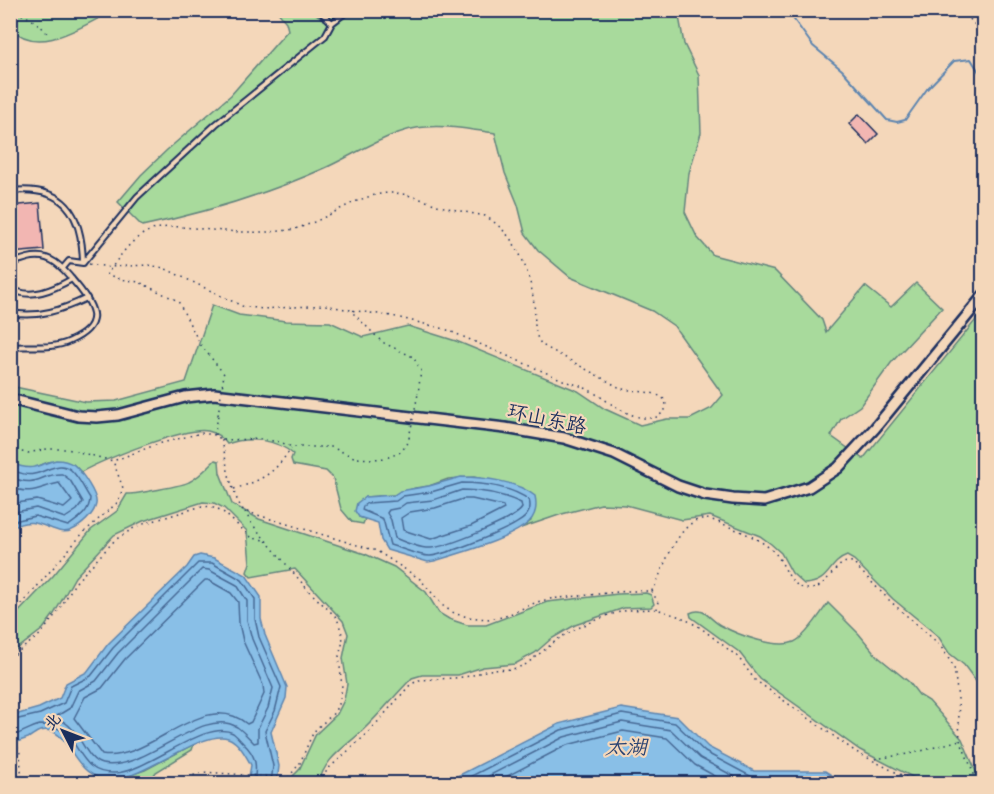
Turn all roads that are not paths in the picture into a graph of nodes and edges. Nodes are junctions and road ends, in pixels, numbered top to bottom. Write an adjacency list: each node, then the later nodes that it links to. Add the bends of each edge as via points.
1 (319, 10): 3 (lane)
2 (349, 10): 3 (lane)
3 (332, 23): 5 (lane, via 326,36 216,124 137,196)
4 (10, 191): 5 (lane, via 29,189 62,200 79,227)
5 (82, 263): 7 (lane, via 69,261)
6 (10, 264): 7 (lane, via 38,256 50,258)
7 (63, 268): 8 (lane)
8 (72, 279): 9 (lane, via 29,294); 11 (lane)
9 (10, 288)
10 (984, 295): 14 (street, 环山东路, via 838,468 809,487 764,501 705,495 614,454 564,438 505,428 214,394 97,417)
11 (87, 298): 12 (lane, via 38,315); 13 (lane, via 94,314 92,324 82,334 47,347)
12 (10, 313)
13 (10, 347)
14 (10, 399)

